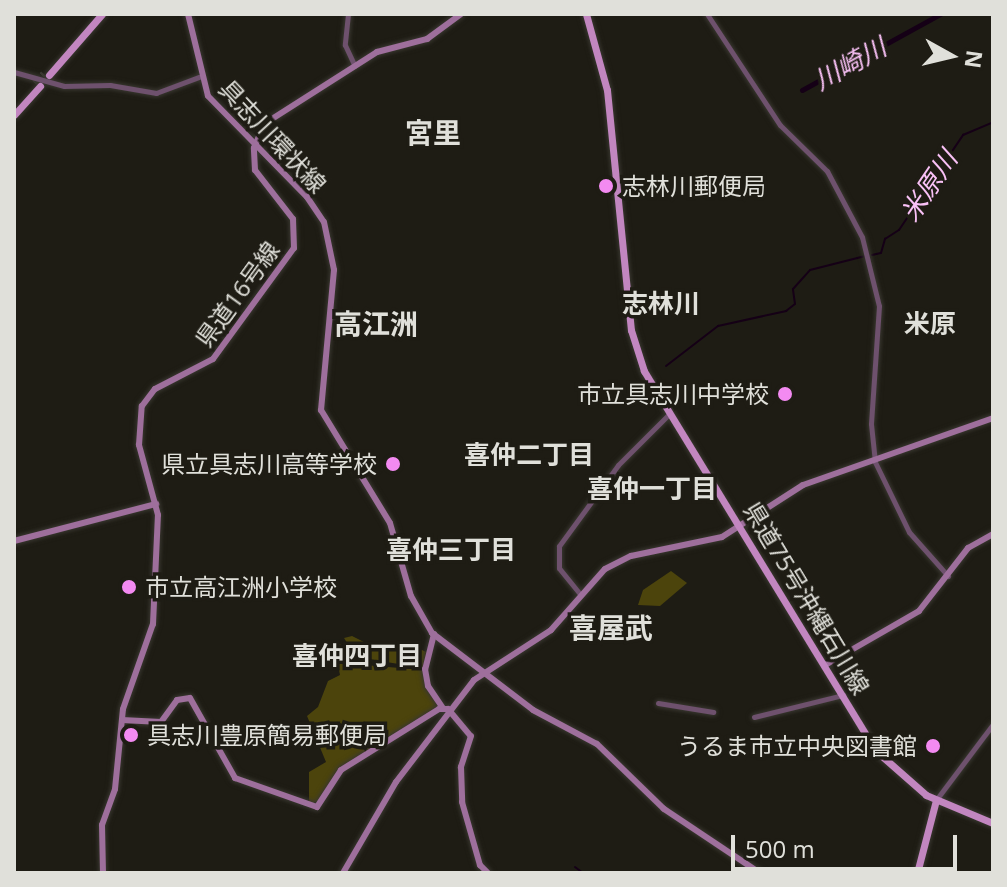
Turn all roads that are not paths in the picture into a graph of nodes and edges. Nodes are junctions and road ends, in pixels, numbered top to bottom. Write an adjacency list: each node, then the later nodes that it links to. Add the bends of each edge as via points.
1 (99, 14): 9 (main road)
2 (188, 14): 10 (main road, 具志川環状線)
3 (348, 14): 7 (street, via 345,45)
4 (461, 14): 7 (main road, via 427,39 386,48)
5 (586, 14): 14 (main road, 県道75号沖縄石川線, via 607,90 634,344)
6 (707, 14): 16 (street, via 780,125 827,171 866,248 879,306 871,424)
7 (355, 66): 13 (main road, via 333,84 283,108 264,124)
8 (14, 72): 10 (street, via 64,86 110,85 156,93)
9 (47, 74)
10 (199, 77): 13 (main road, 具志川環状線, via 216,107)
11 (14, 108): 12 (main road, via 38,84)
12 (14, 115)
13 (255, 144): 17 (main road, 県道16号線, via 256,174 293,219 294,248 213,359 155,389 144,403 139,445); 23 (main road, 具志川環状線, via 314,205 331,241 334,270 321,410 390,523 411,596)
14 (670, 413): 18 (main road, 県道75号沖縄石川線); 22 (street, via 618,465 559,546 559,568)
15 (993, 418): 16 (main road)
16 (875, 462): 18 (main road, via 795,488); 21 (street, via 909,532)
17 (156, 504): 20 (main road); 31 (main road, 県道16号線, via 153,624)
18 (740, 525): 22 (main road, via 722,537 621,559); 24 (main road, 県道75号沖縄石川線)
19 (993, 534): 21 (main road, via 968,548)
20 (14, 541)
21 (948, 577): 24 (main road, via 919,611)
22 (580, 594): 25 (main road, via 551,630)
23 (434, 634): 25 (main road, 具志川環状線); 28 (main road, via 425,669 428,686)
24 (827, 664): 26 (main road, 県道75号沖縄石川線)
25 (482, 673): 28 (main road); 38 (main road, 具志川環状線, via 544,717 597,744 664,809)
26 (844, 695): 30 (street); 33 (main road, 県道75号沖縄石川線, via 881,757)
27 (658, 703): 29 (street)
28 (447, 709): 31 (main road, via 341,770 317,807 235,778 190,698 177,700 161,722); 36 (main road); 37 (main road, via 471,736 461,767 462,802 480,865)
29 (713, 712)
30 (754, 717)
31 (122, 720): 35 (main road, 県道16号線, via 115,789 102,825)
32 (993, 724): 33 (street)
33 (936, 800): 34 (main road, 県道75号沖縄石川線); 39 (main road)
34 (993, 823)
35 (103, 873)
36 (343, 873)
37 (488, 873)
38 (760, 873)
39 (917, 873)

